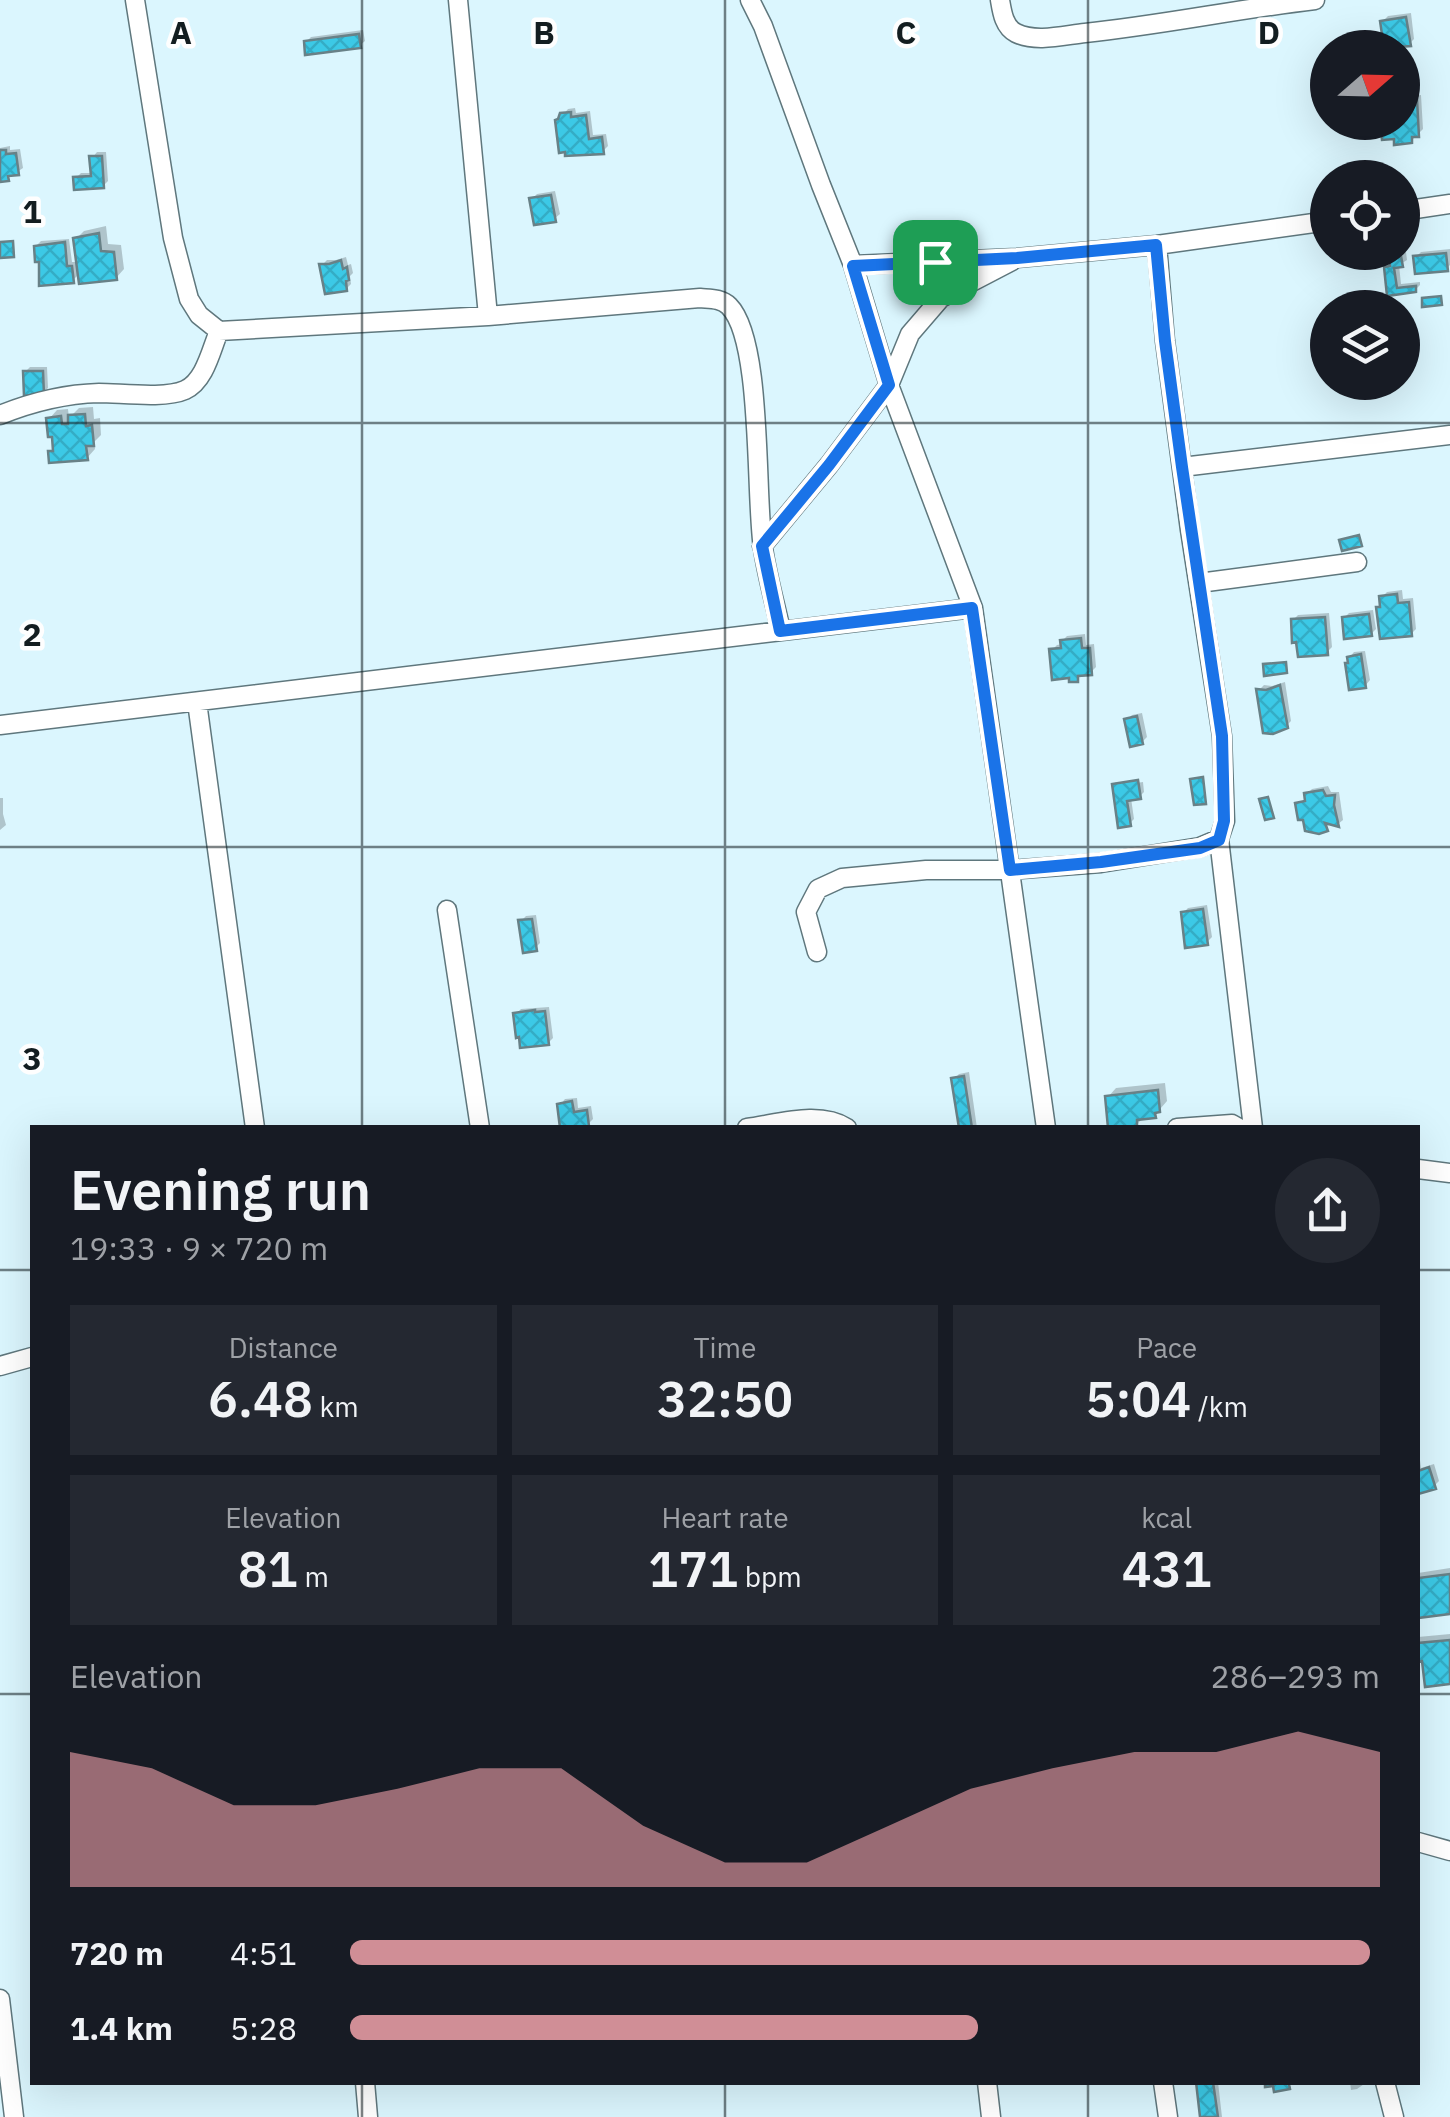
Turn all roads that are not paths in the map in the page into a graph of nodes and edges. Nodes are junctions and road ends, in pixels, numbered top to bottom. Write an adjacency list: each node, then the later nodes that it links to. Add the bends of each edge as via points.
1 (135, 0): 13 (street, via 188,299)
2 (458, 0): 12 (street)
3 (750, 0): 11 (street)
4 (1000, 0): 5 (street, via 1010,30 1044,38)
5 (1315, 0)
6 (1450, 204): 7 (street)
7 (1420, 208)
8 (1310, 224): 9 (street)
9 (1156, 245): 10 (street); 17 (street)
10 (1017, 258): 11 (street); 14 (street, via 941,298 910,334)
11 (853, 266): 14 (street)
12 (488, 316): 13 (street); 18 (street, via 700,298 729,306 743,330 755,405)
13 (219, 331): 15 (street, via 200,376 185,390 61,396)
14 (889, 385): 18 (street); 21 (street)
15 (0, 415)
16 (1450, 435): 17 (street)
17 (1182, 467): 20 (street)
18 (762, 546): 22 (street)
19 (1357, 562): 20 (street)
20 (1199, 582): 25 (street, via 1222,736)
21 (972, 608): 22 (street); 26 (street)
22 (780, 631): 23 (street)
23 (196, 702): 24 (street); 29 (street)
24 (0, 726)
25 (1219, 840): 26 (street, via 1200,848); 34 (street)
26 (1010, 870): 28 (street, via 842,878 818,889 806,912); 33 (street)
27 (446, 910): 30 (street)
28 (817, 952)
29 (255, 1125)
30 (480, 1125)
31 (767, 1125): 32 (street, via 814,1118)
32 (844, 1125)
33 (1046, 1125)
34 (1253, 1125)
35 (1420, 1169): 36 (street)
36 (1450, 1173)
37 (30, 1358): 38 (street)
38 (0, 1366)
39 (1420, 1843): 40 (street)
40 (1450, 1851)
41 (0, 1999): 46 (street)
42 (365, 2085): 47 (street)
43 (987, 2085): 48 (street)
44 (1163, 2085): 49 (street)
45 (1386, 2085): 50 (street)
46 (14, 2117)
47 (368, 2117)
48 (991, 2117)
49 (1168, 2117)
50 (1394, 2117)

